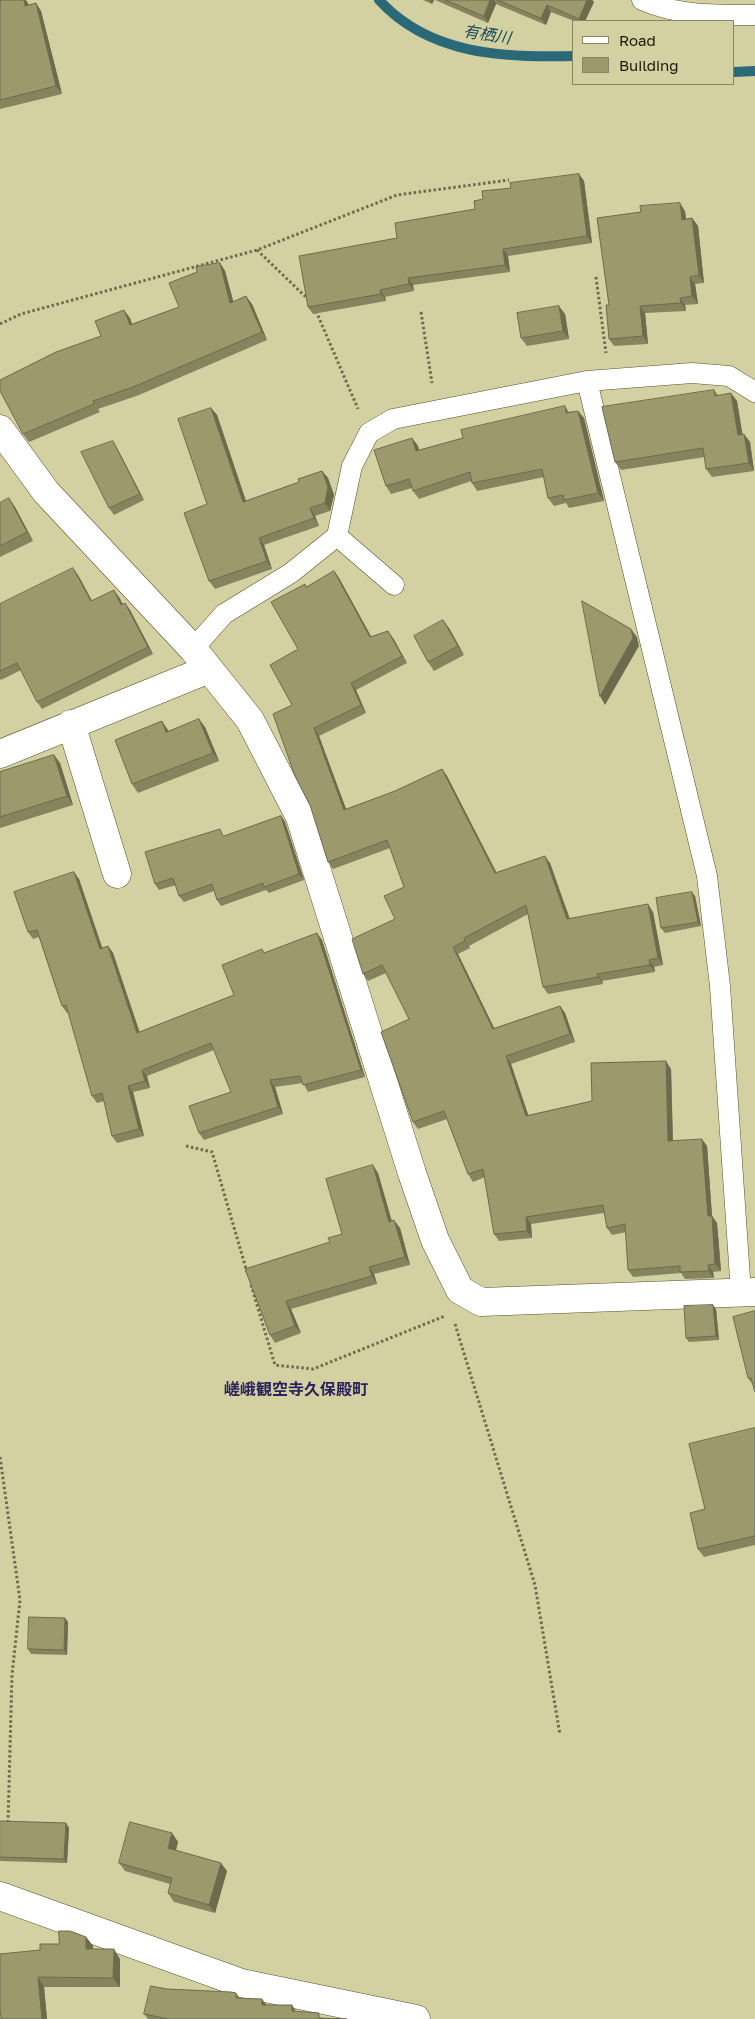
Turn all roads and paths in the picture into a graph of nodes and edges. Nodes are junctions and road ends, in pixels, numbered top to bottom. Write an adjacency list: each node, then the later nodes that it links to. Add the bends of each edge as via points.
1 (642, 0): 2 (lane, via 654,6 705,15)
2 (755, 15)
3 (509, 180): 4 (path, via 397,196)
4 (257, 250): 7 (path, via 21,314); 13 (path, via 314,305)
5 (596, 277): 8 (path)
6 (421, 312): 11 (path)
7 (0, 324)
8 (610, 380): 9 (lane); 10 (lane, via 692,373 729,376)
9 (587, 381): 11 (lane); 21 (lane, via 707,876)
10 (755, 392)
11 (436, 411): 13 (lane, via 393,419)
12 (0, 429): 16 (street, via 46,492)
13 (369, 433): 14 (lane, via 352,466)
14 (337, 536): 15 (lane); 16 (lane, via 291,573 224,614)
15 (394, 585)
16 (201, 659): 17 (street); 22 (street, via 250,720 300,817 435,1240 460,1290)
17 (71, 724): 18 (street); 19 (street)
18 (0, 754)
19 (117, 874)
20 (186, 1146): 23 (path, via 212,1152 275,1365 313,1368)
21 (748, 1293): 22 (street)
22 (480, 1302): 23 (path)
23 (452, 1314): 25 (path, via 535,1585)
24 (0, 1457): 26 (path, via 20,1600 12,1674)
25 (560, 1735)
26 (8, 1829)
27 (0, 1896): 28 (street, via 241,1983)
28 (416, 2019)

